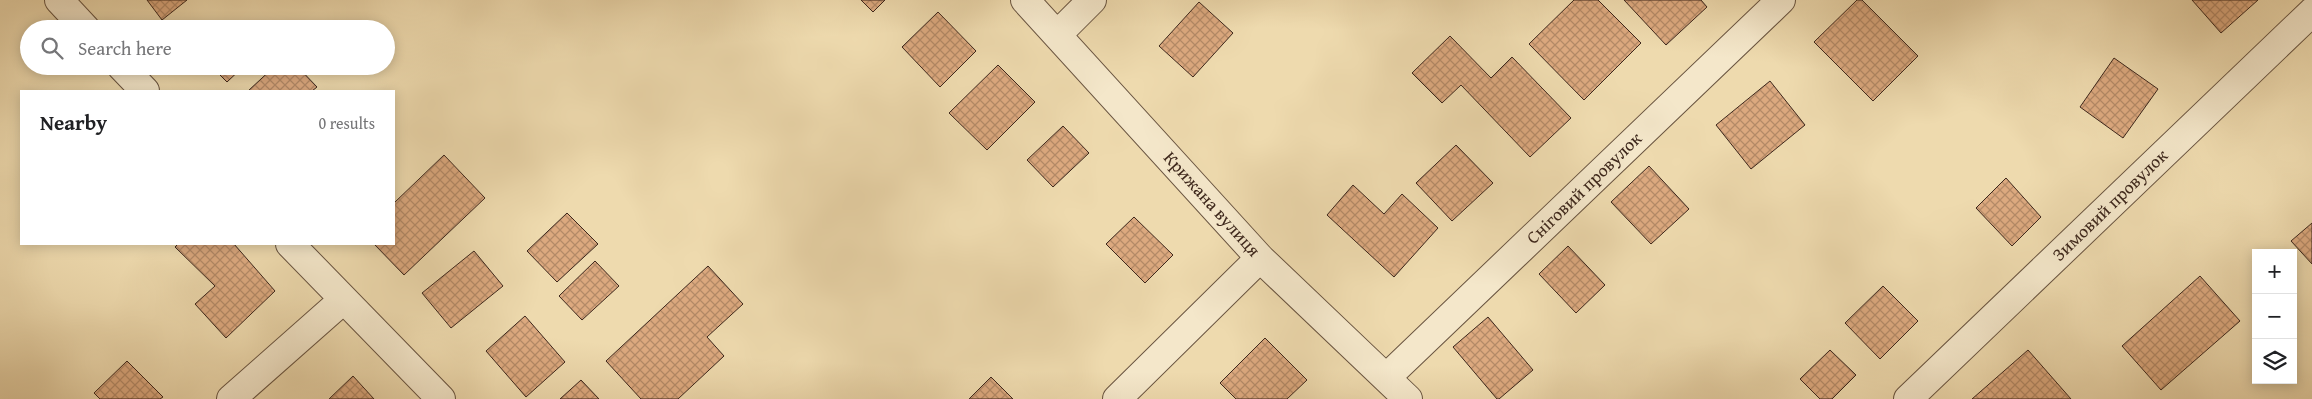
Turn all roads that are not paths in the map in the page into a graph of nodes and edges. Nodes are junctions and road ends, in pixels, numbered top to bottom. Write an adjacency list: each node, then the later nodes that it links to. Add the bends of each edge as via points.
1 (58, 0): 6 (street)
2 (1025, 0): 7 (street, Крижана вулиця)
3 (1092, 0): 7 (street)
4 (1781, 0): 13 (street, Сніговий провулок)
5 (2312, 12): 18 (street, Зимовий провулок)
6 (77, 20)
7 (1058, 34): 11 (street, Крижана вулиця)
8 (130, 75): 9 (street)
9 (144, 90)
10 (291, 245): 12 (street)
11 (1260, 258): 13 (street, Крижана вулиця); 16 (street)
12 (343, 300): 14 (street); 15 (street)
13 (1387, 377): 17 (street, Крижана вулиця)
14 (231, 399)
15 (441, 399)
16 (1117, 399)
17 (1408, 399)
18 (1908, 399)

